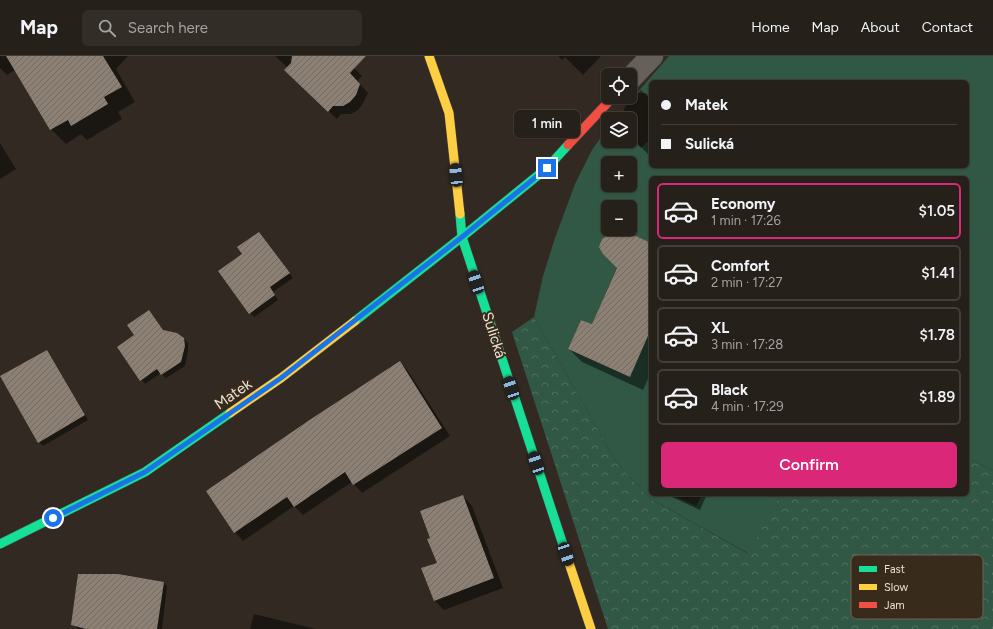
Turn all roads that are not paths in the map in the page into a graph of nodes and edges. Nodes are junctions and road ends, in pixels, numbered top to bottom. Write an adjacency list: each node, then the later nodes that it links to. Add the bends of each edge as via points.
1 (429, 56): 5 (street, Sulická, via 449,113)
2 (650, 58): 3 (street)
3 (637, 72)
4 (606, 104): 5 (street, via 547,168)
5 (462, 237): 6 (street, Matek, via 281,378 145,472); 7 (street, Sulická)
6 (0, 544)
7 (591, 629)

